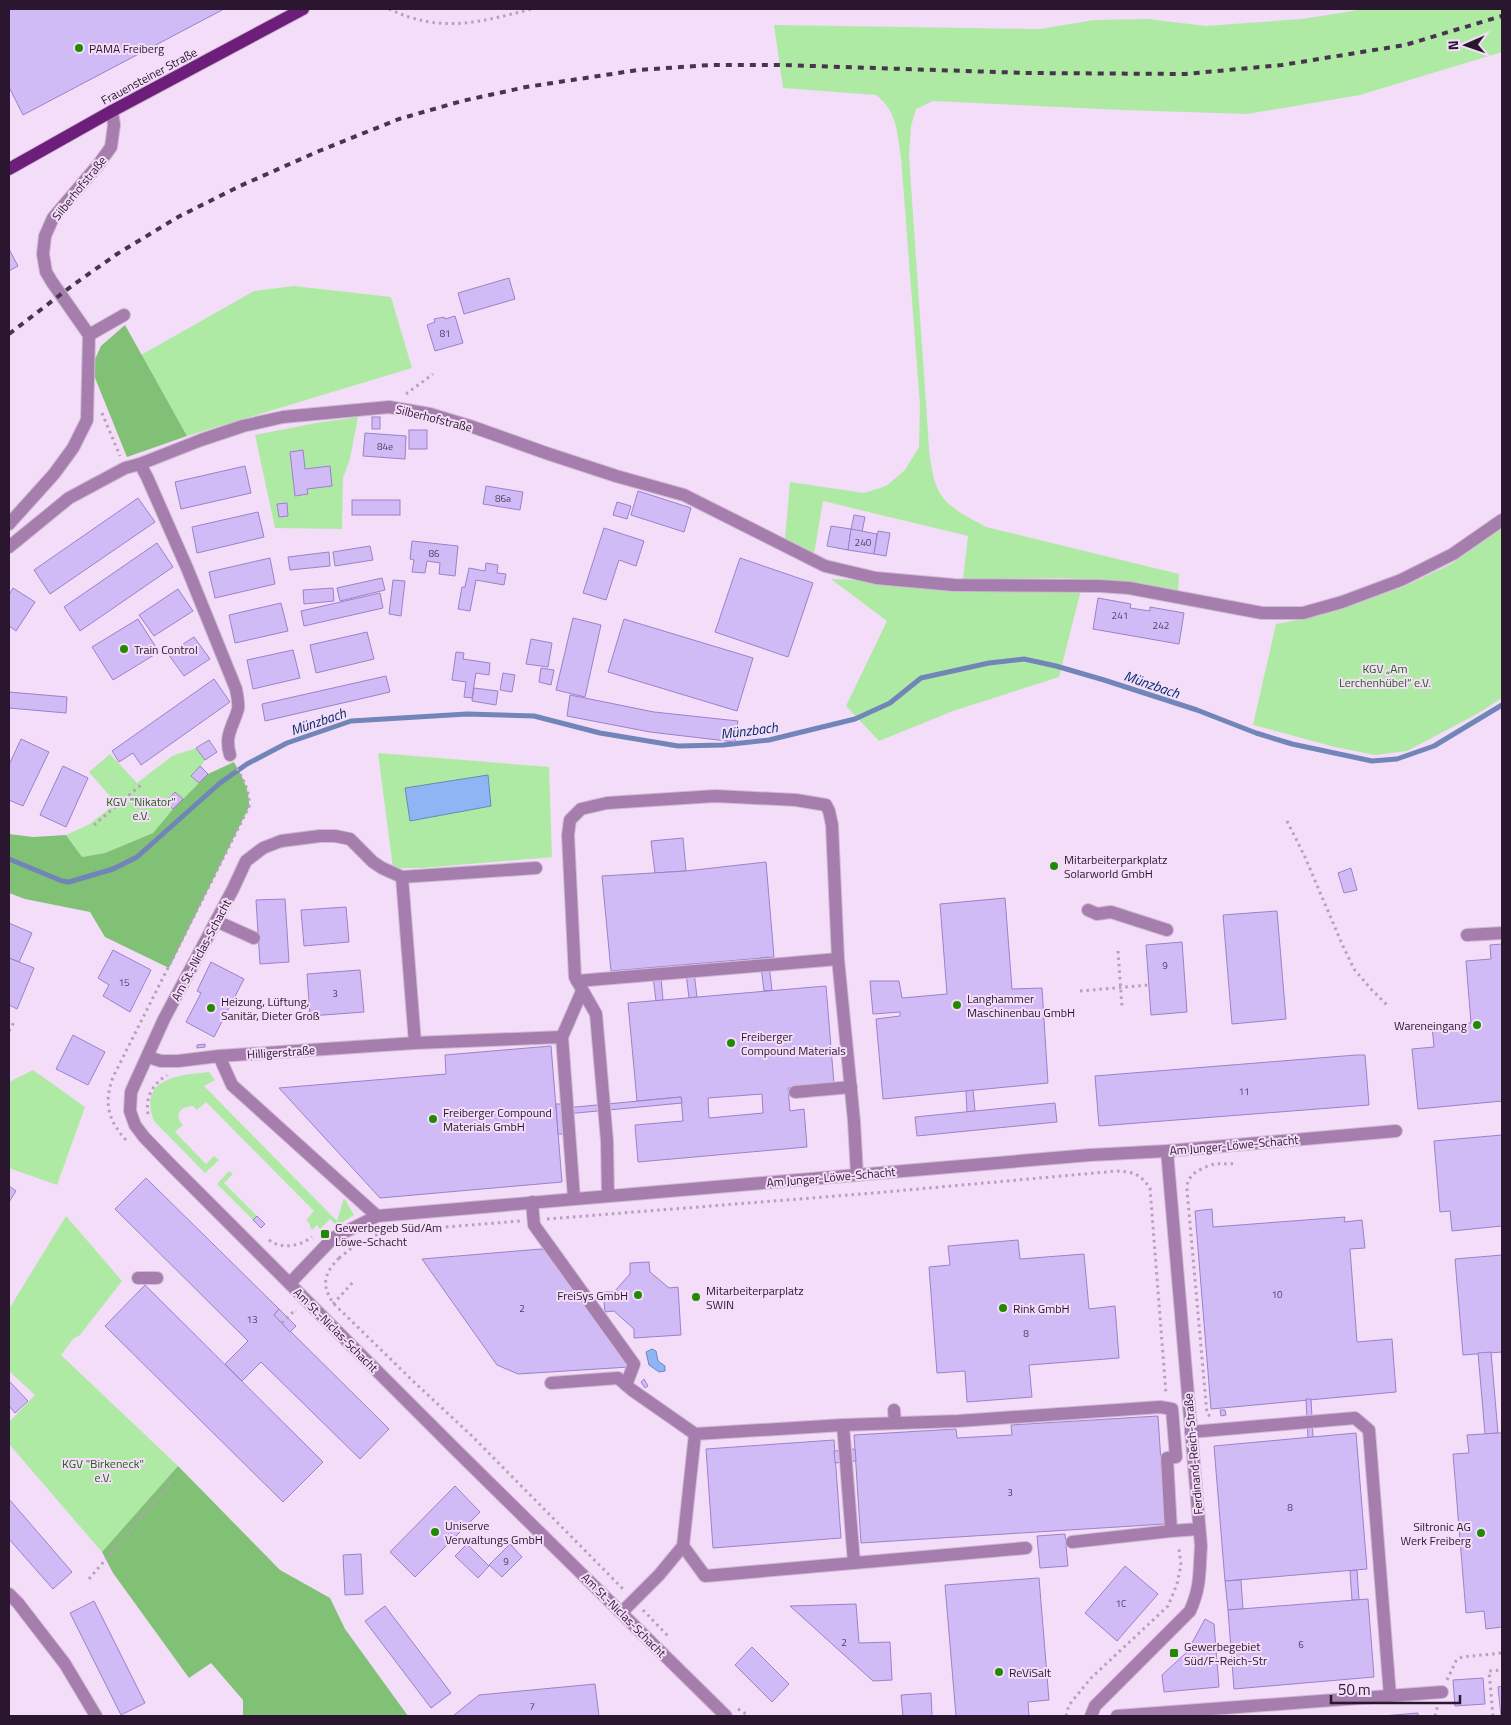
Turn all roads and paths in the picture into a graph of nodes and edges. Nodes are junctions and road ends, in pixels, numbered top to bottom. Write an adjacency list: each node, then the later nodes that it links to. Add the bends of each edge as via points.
1 (303, 9): 4 (main road, Frauensteiner Straße)
2 (389, 9): 3 (path, via 406,17 438,24 477,22)
3 (532, 9)
4 (112, 111): 5 (main road, Frauensteiner Straße); 7 (street, Silberhofstraße, via 112,146 53,218 45,236 43,254 46,272)
5 (9, 169)
6 (124, 315): 7 (street)
7 (89, 335): 9 (street)
8 (433, 374): 10 (path)
9 (88, 392): 12 (path, via 104,416); 14 (street, via 87,420 73,448)
10 (389, 407): 11 (street, Silberhofstraße, via 283,417 251,424); 13 (street, Silberhofstraße, via 473,426 598,470 684,495 825,566 876,578 954,585 1129,588 1262,613 1303,613 1401,580 1453,554)
11 (140, 464): 12 (street, Silberhofstraße); 16 (street, via 176,541 236,689 239,707 227,745)
12 (125, 468): 15 (street, Silberhofstraße, via 69,498)
13 (1502, 520)
14 (9, 524)
15 (9, 547)
16 (232, 759): 17 (path)
17 (242, 777)
18 (142, 784): 20 (path)
19 (1287, 821): 35 (path, via 1354,969)
20 (94, 824)
21 (536, 868): 22 (street)
22 (402, 877): 24 (street, Am St.-Niclas-Schacht, via 373,862 350,839 320,836 281,841 263,848 246,861); 40 (street)
23 (1088, 910): 25 (street, via 1097,914 1111,912)
24 (216, 920): 28 (street); 42 (street, Am St.-Niclas-Schacht, via 164,1018)
25 (1167, 930)
26 (1502, 933): 27 (street)
27 (1468, 935)
28 (254, 938)
29 (1118, 951): 33 (path)
30 (838, 958): 32 (street); 32 (street, via 832,825 826,805 796,800 715,796 607,803 581,809 570,820 573,953 575,977); 44 (street)
31 (1148, 985): 33 (path)
32 (580, 986): 39 (street); 51 (street, via 596,1014 607,1140)
33 (1120, 988): 34 (path); 36 (path)
34 (1080, 991)
35 (1388, 1006)
36 (1122, 1007)
37 (14, 1022): 38 (path)
38 (9, 1031)
39 (562, 1036): 40 (street, Hilligerstraße); 52 (street)
40 (415, 1043): 41 (street, Hilligerstraße)
41 (219, 1056): 42 (street, Hilligerstraße, via 178,1061); 54 (street, via 232,1085)
42 (148, 1057): 63 (street, Am St.-Niclas-Schacht, via 131,1092 130,1111 135,1126)
43 (175, 1072): 46 (path, via 161,1079 152,1090 148,1098)
44 (851, 1087): 45 (street); 50 (street)
45 (795, 1092)
46 (148, 1115)
47 (1396, 1131): 48 (street, Am Junger-Löwe-Schacht)
48 (1167, 1150): 50 (street, Am Junger-Löwe-Schacht); 71 (street, Ferdinand-Reich-Straße)
49 (1235, 1163): 70 (path, via 1226,1166 1216,1164 1191,1175 1187,1190 1207,1414 1222,1420)
50 (857, 1175): 51 (street, Am Junger-Löwe-Schacht)
51 (608, 1196): 52 (street, Am Junger-Löwe-Schacht)
52 (574, 1198): 53 (street, Am Junger-Löwe-Schacht)
53 (532, 1202): 54 (street, Am Junger-Löwe-Schacht); 55 (street)
54 (376, 1216): 59 (street, Am Junger-Löwe-Schacht, via 348,1229)
55 (534, 1220): 56 (path, via 394,1231); 65 (street, via 534,1225 634,1364); 66 (path, via 1130,1172 1141,1176 1150,1188 1166,1393)
56 (373, 1236)
57 (267, 1238): 59 (path, via 273,1244 290,1246 298,1245 316,1233)
58 (360, 1242): 60 (path)
59 (327, 1245): 60 (path); 63 (street, Am Junger-Löwe-Schacht)
60 (339, 1258): 83 (path, via 326,1275 326,1292 333,1303 472,1436)
61 (138, 1278): 62 (street)
62 (157, 1278)
63 (290, 1284): 84 (street, Am St.-Niclas-Schacht)
64 (551, 1383): 65 (street, via 618,1378)
65 (626, 1385): 72 (street)
66 (1172, 1409): 68 (street, via 1160,1407); 75 (street, via 1176,1457 1167,1458)
67 (894, 1410): 68 (street)
68 (895, 1424): 69 (street)
69 (844, 1425): 72 (street); 80 (street)
70 (1222, 1429): 71 (street); 90 (street, via 1355,1418 1369,1430)
71 (1191, 1432): 74 (street, Ferdinand-Reich-Straße)
72 (696, 1434): 77 (street)
73 (172, 1481): 81 (path)
74 (1199, 1529): 75 (street); 96 (street, Ferdinand-Reich-Straße, via 1198,1594 1190,1611 1095,1706)
75 (1171, 1531): 76 (street)
76 (1072, 1542)
77 (683, 1546): 80 (street, via 705,1576); 83 (street)
78 (1026, 1548): 80 (street)
79 (1178, 1549): 95 (path, via 1179,1575 1168,1606 1091,1678 1069,1705)
80 (854, 1563)
81 (90, 1579)
82 (9, 1594): 92 (street, via 66,1664)
83 (634, 1600): 84 (street); 85 (path)
84 (622, 1612): 93 (street, Am St.-Niclas-Schacht)
85 (673, 1641)
86 (1502, 1653): 87 (path, via 1462,1656)
87 (1453, 1668)
88 (1502, 1670): 98 (path, via 1490,1671)
89 (1442, 1692): 90 (street)
90 (1390, 1696): 97 (street)
91 (737, 1708): 94 (path)
92 (96, 1716)
93 (726, 1716)
94 (749, 1716)
95 (1066, 1716)
96 (1091, 1716)
97 (1117, 1716)
98 (1493, 1716)

